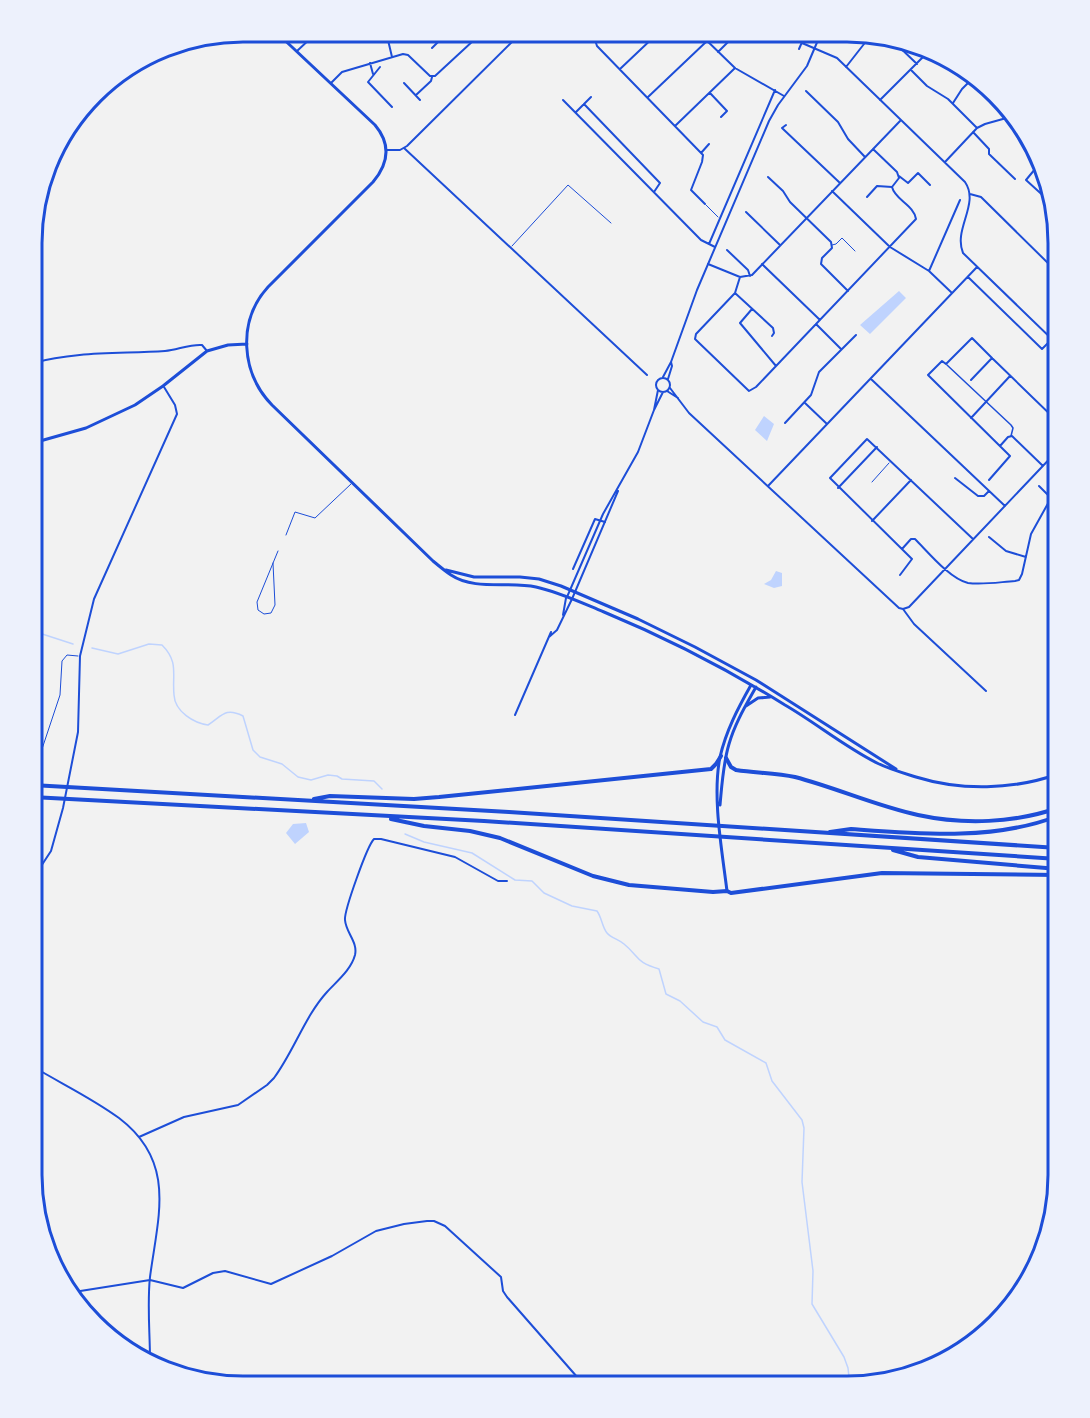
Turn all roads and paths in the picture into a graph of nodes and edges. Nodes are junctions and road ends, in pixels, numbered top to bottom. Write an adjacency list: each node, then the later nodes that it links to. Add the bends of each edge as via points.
1 (287, 42): 19 (main road)
2 (307, 42): 19 (street)
3 (388, 42): 21 (street)
4 (438, 42): 15 (street)
5 (472, 42): 31 (street)
6 (512, 42): 59 (street)
7 (596, 42): 28 (street)
8 (648, 42): 28 (street)
9 (706, 42): 41 (street)
10 (708, 42): 20 (street)
11 (729, 42): 20 (street)
12 (817, 42): 16 (street)
13 (802, 43): 16 (street); 17 (street)
14 (863, 43): 26 (street)
15 (432, 48)
16 (815, 48): 26 (street); 39 (street, via 802,74)
17 (799, 49)
18 (903, 50): 24 (street)
19 (297, 51): 32 (main road)
20 (718, 52): 27 (street)
21 (392, 57): 23 (street); 31 (street, via 406,54)
22 (923, 57): 24 (street)
23 (370, 63): 30 (street); 32 (street, via 342,72)
24 (917, 64): 29 (street)
25 (380, 67): 30 (street)
26 (846, 67): 44 (street)
27 (735, 68): 35 (street); 37 (street)
28 (620, 69): 41 (street)
29 (911, 70): 44 (street); 45 (street)
30 (373, 74): 47 (street, via 369,84)
31 (432, 77): 38 (street)
32 (331, 83): 61 (main road, via 380,130)
33 (404, 83): 38 (street)
34 (967, 83): 45 (street)
35 (775, 90): 39 (street); 80 (street)
36 (806, 91): 63 (street, via 838,122)
37 (710, 93): 49 (street, via 727,111); 53 (street)
38 (416, 95): 42 (street)
39 (784, 96): 87 (street, via 769,121)
40 (591, 97): 46 (street)
41 (648, 98): 53 (street)
42 (420, 100)
43 (563, 100): 48 (street)
44 (880, 100): 51 (street)
45 (953, 103): 54 (street)
46 (584, 104): 48 (street); 73 (street, via 660,183)
47 (392, 107)
48 (576, 112): 73 (street)
49 (721, 117)
50 (1004, 119): 54 (street)
51 (901, 120): 60 (street); 64 (street)
52 (786, 125): 55 (street, via 782,128)
53 (675, 126): 62 (street)
54 (977, 128): 56 (street)
55 (786, 132): 57 (street); 69 (street)
56 (973, 132): 64 (street); 68 (street)
57 (782, 136)
58 (710, 144): 62 (street)
59 (404, 148): 61 (street); 86 (street)
60 (873, 148): 63 (street); 66 (street)
61 (387, 150): 111 (main road, via 385,163 373,182 260,297 249,321)
62 (701, 153): 78 (street, via 691,190)
63 (865, 157): 69 (street)
64 (945, 162): 74 (street, via 965,182)
65 (1034, 170): 75 (street, via 1026,180)
66 (898, 176): 70 (street, via 908,183 918,173); 71 (street)
67 (768, 177): 81 (street)
68 (1015, 179)
69 (840, 183): 72 (street)
70 (930, 184)
71 (892, 187): 76 (street, via 877,186); 88 (street, via 893,193 916,216)
72 (832, 191): 81 (street); 88 (street)
73 (654, 192): 83 (street)
74 (970, 194): 91 (street, via 981,197); 96 (street, via 960,243 963,253)
75 (1042, 194)
76 (867, 197)
77 (960, 200): 97 (street)
78 (705, 204): 80 (lane)
79 (746, 214): 84 (street)
80 (720, 218): 83 (street)
81 (807, 218): 84 (street); 85 (street)
82 (611, 223): 86 (lane, via 568,185)
83 (708, 244): 87 (street)
84 (780, 245): 95 (street)
85 (832, 245): 90 (lane, via 842,238); 101 (street, via 821,264)
86 (510, 247): 119 (street)
87 (715, 247): 94 (street)
88 (890, 247): 97 (street); 101 (street)
89 (727, 250): 98 (street)
90 (855, 251)
91 (1038, 252): 92 (street); 93 (street)
92 (1034, 256)
93 (1048, 262)
94 (708, 264): 99 (street); 116 (street)
95 (762, 264): 98 (street); 105 (street)
96 (977, 267): 100 (street); 108 (street)
97 (929, 271): 103 (street)
98 (750, 276): 99 (street)
99 (740, 277): 102 (street)
100 (968, 277): 103 (street); 110 (street, via 1042,349)
101 (848, 291): 105 (street)
102 (735, 293): 104 (street); 118 (street, via 694,339 749,390)
103 (952, 293): 123 (street)
104 (752, 309): 109 (street, via 773,328); 118 (street, via 740,323)
105 (820, 320): 106 (street)
106 (816, 324): 112 (street); 118 (street)
107 (856, 334): 112 (street)
108 (1048, 335)
109 (772, 336)
110 (1048, 343)
111 (247, 344): 113 (main road); 149 (main road, via 262,395)
112 (842, 349): 132 (street, via 819,372)
113 (207, 351): 115 (street, via 196,344 176,350); 125 (main road)
114 (992, 358): 117 (street, via 972,338); 120 (street); 124 (street)
115 (42, 361)
116 (671, 362): 121 (street); 122 (street)
117 (946, 364): 131 (street); 135 (street, via 942,361 928,375)
118 (776, 366)
119 (647, 375)
120 (1010, 376): 131 (street); 134 (street)
121 (663, 377): 122 (street); 127 (street, via 657,382)
122 (668, 379): 126 (street)
123 (871, 379): 137 (street); 154 (street)
124 (971, 380)
125 (163, 386): 139 (main road, via 96,424); 182 (street, via 175,405 176,418 94,599)
126 (670, 388): 128 (street); 130 (street)
127 (658, 390): 129 (street); 133 (street)
128 (667, 391): 129 (street); 130 (street)
129 (663, 392): 133 (street)
130 (678, 398): 150 (street)
131 (987, 401): 135 (street); 138 (street, via 1012,427)
132 (804, 403): 136 (street); 137 (street)
133 (654, 410): 153 (street)
134 (1048, 412)
135 (971, 418): 140 (street)
136 (785, 423)
137 (827, 424): 150 (street)
138 (1011, 436): 140 (street); 144 (street)
139 (42, 441)
140 (1000, 446): 147 (street, via 1010,456)
141 (877, 447): 142 (street); 152 (street); 152 (street, via 867,439 830,476)
142 (892, 460): 146 (street); 148 (lane)
143 (1048, 461): 144 (street)
144 (1043, 466): 157 (street)
145 (956, 478): 154 (street, via 978,496)
146 (911, 480): 159 (street); 163 (street)
147 (989, 480)
148 (872, 482)
149 (352, 483): 161 (lane, via 315,518 295,512); 171 (main road)
150 (767, 486): 178 (street)
151 (1039, 486): 155 (street)
152 (838, 488): 159 (street)
153 (619, 489): 158 (street); 160 (street)
154 (989, 491): 157 (street)
155 (1048, 495)
156 (1048, 503): 166 (street, via 1031,534)
157 (1005, 506): 163 (street)
158 (600, 521): 160 (street); 167 (street); 172 (street, via 595,519)
159 (872, 521): 164 (street)
160 (605, 522): 168 (street)
161 (286, 535)
162 (989, 537): 166 (street, via 1006,551)
163 (973, 539): 170 (street)
164 (902, 549): 170 (street, via 915,539); 173 (street, via 912,559)
165 (278, 551): 169 (lane)
166 (1026, 557): 170 (street, via 1022,574 1015,581 969,583)
167 (583, 559): 168 (street); 174 (street)
168 (589, 561): 175 (street)
169 (273, 563): 169 (lane, via 257,602 258,610 264,614 271,613 275,605)
170 (945, 568): 178 (street)
171 (444, 569): 174 (main road, via 474,577 539,579); 176 (main road, via 472,583 528,586)
172 (573, 569)
173 (900, 575)
174 (570, 590): 175 (main road); 176 (street)
175 (576, 592): 177 (street); 183 (main road, via 665,632)
176 (567, 597): 177 (main road); 179 (street)
177 (572, 599): 179 (street); 184 (main road, via 683,648)
178 (903, 609): 186 (street)
179 (563, 615): 181 (street, via 557,630)
180 (551, 632): 181 (street)
181 (547, 639): 189 (street)
182 (80, 656): 190 (lane, via 67,655 62,660 60,695); 204 (street, via 79,720 71,773 51,851)
183 (756, 680): 184 (main road); 185 (main road); 192 (main road)
184 (751, 684): 185 (main road); 191 (main road, via 729,727)
185 (756, 687): 187 (main road); 188 (main road)
186 (986, 692)
187 (775, 699): 188 (main road, via 761,697); 192 (main road, via 875,762)
188 (745, 707): 191 (main road)
189 (515, 715)
190 (42, 749)
191 (723, 757): 196 (highway, via 711,769 651,776 414,799 330,796); 197 (highway, via 738,771 792,777 938,818 987,821); 208 (main road, via 717,784)
192 (898, 770): 193 (main road, via 936,782 982,787)
193 (1048, 776)
194 (42, 786): 196 (highway)
195 (42, 798): 198 (highway)
196 (308, 800): 200 (highway)
197 (1048, 811)
198 (377, 816): 202 (highway); 208 (highway, via 501,838 593,876 629,885)
199 (1048, 819): 200 (highway, via 986,832)
200 (819, 833): 201 (highway)
201 (1048, 847)
202 (884, 848): 203 (highway); 205 (highway, via 918,857)
203 (1048, 858)
204 (42, 865)
205 (1048, 868)
206 (1048, 875): 208 (highway, via 882,873 740,893)
207 (507, 881): 210 (street, via 498,881 455,857 372,840 345,912 355,945 353,960 321,999 274,1078 232,1107 184,1117)
208 (727, 891)
209 (42, 1072): 210 (street, via 118,1117)
210 (139, 1137): 211 (street, via 156,1169 160,1192)
211 (150, 1280): 212 (street); 213 (street); 214 (street, via 183,1288 225,1271 271,1284 376,1231 434,1221 501,1277 507,1297)
212 (79, 1291)
213 (150, 1353)
214 (576, 1376)

